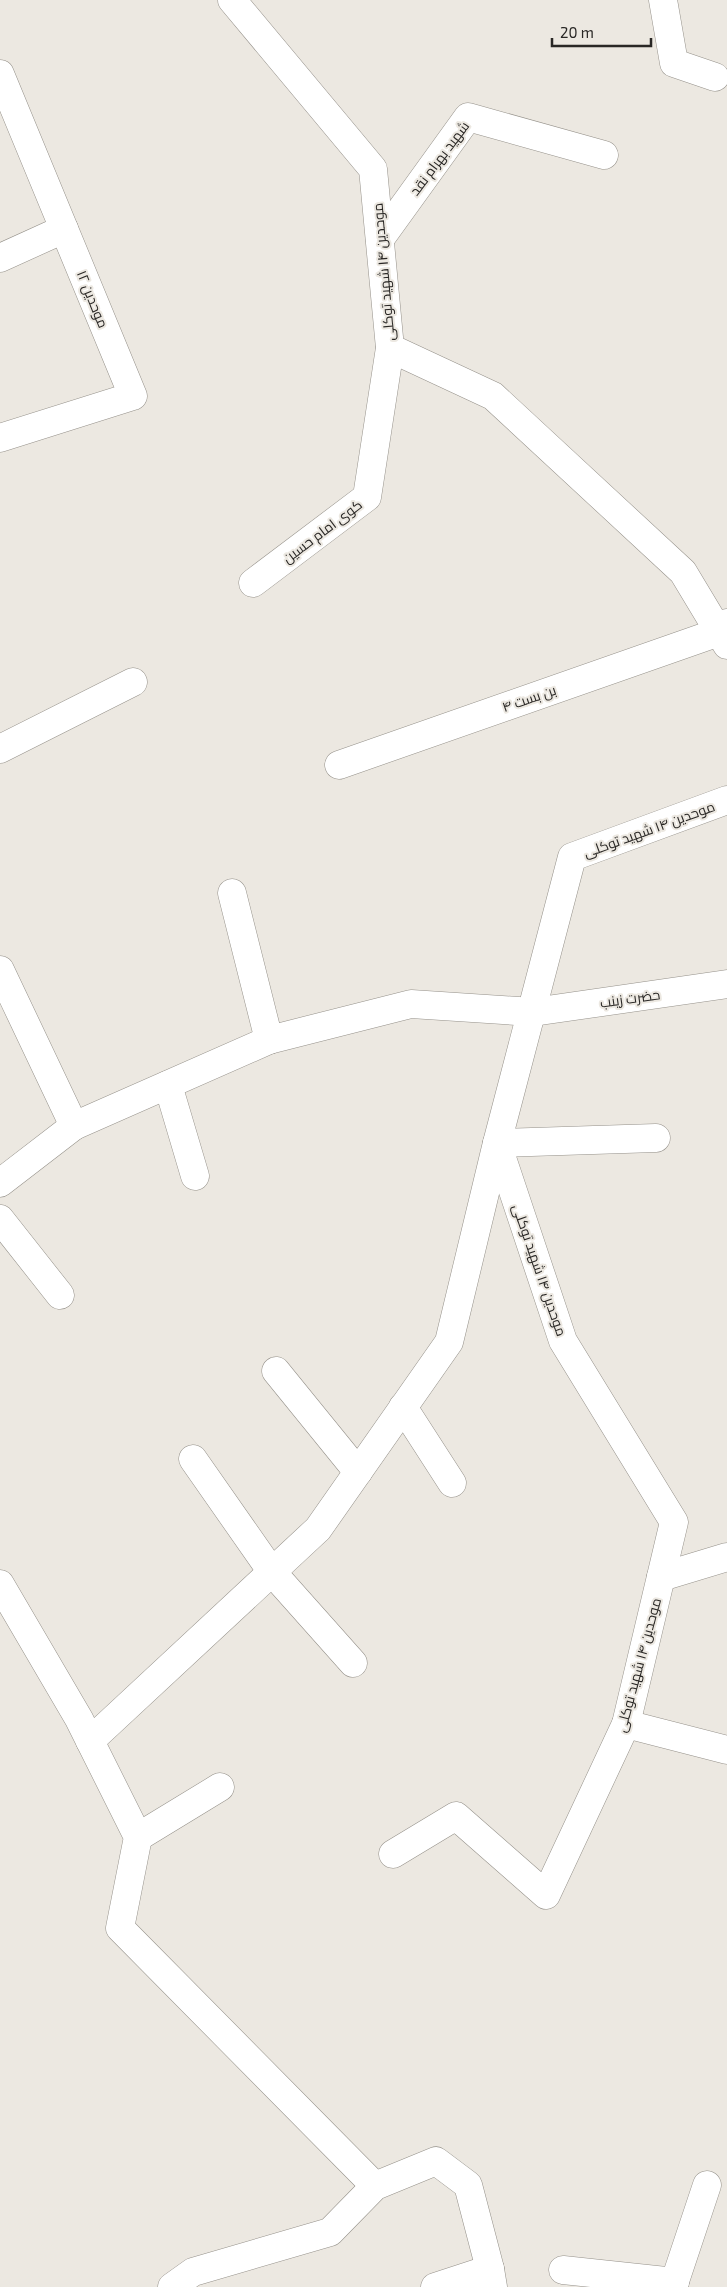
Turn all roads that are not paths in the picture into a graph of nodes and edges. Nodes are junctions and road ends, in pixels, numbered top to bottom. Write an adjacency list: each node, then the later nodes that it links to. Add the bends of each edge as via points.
1 (232, 0): 7 (street, موحدین ۱۴ شهید توکلی, via 373,169)
2 (662, 0): 4 (street, via 674,63)
3 (0, 74): 6 (street, موحدین ۱۲)
4 (715, 76)
5 (604, 155): 7 (street, شهید بهرام نقد, via 468,117)
6 (64, 229): 8 (street); 10 (street, موحدین ۱۲, via 132,396)
7 (380, 239): 9 (street, موحدین ۱۴ شهید توکلی)
8 (0, 258)
9 (390, 348): 11 (street, کوی امام حسین, via 367,497); 12 (street, موحدین ۱۴ شهید توکلی, via 493,396 683,572)
10 (0, 438)
11 (253, 583)
12 (724, 633): 15 (street, بن بست ۴)
13 (132, 682): 14 (street)
14 (0, 748)
15 (339, 765)
16 (727, 800): 20 (street, موحدین ۱۴ شهید توکلی, via 572,857)
17 (232, 893): 21 (street)
18 (0, 970): 23 (street)
19 (727, 984): 20 (street, حضرت زینب)
20 (533, 1012): 21 (street, حضرت زینب, via 411,1004); 25 (street, موحدین ۱۴ شهید توکلی)
21 (269, 1040): 22 (street, حضرت زینب)
22 (168, 1085): 23 (street, حضرت زینب); 26 (street)
23 (74, 1126): 27 (street, حضرت زینب)
24 (656, 1138): 25 (street)
25 (498, 1143): 31 (street, via 449,1342); 37 (street, موحدین ۱۴ شهید توکلی, via 564,1341 674,1522)
26 (195, 1176)
27 (0, 1183)
28 (0, 1219): 29 (street)
29 (60, 1295)
30 (276, 1371): 33 (street)
31 (403, 1407): 33 (street); 34 (street)
32 (193, 1459): 36 (street)
33 (358, 1472): 36 (street, via 318,1529)
34 (452, 1483)
35 (727, 1557): 37 (street)
36 (272, 1572): 39 (street); 41 (street)
37 (661, 1577): 40 (street, موحدین ۱۴ شهید توکلی)
38 (2, 1593): 41 (street)
39 (353, 1663)
40 (626, 1724): 42 (street); 45 (street, موحدین ۱۴ شهید توکلی, via 546,1895 456,1816)
41 (90, 1741): 44 (street)
42 (727, 1750)
43 (220, 1788): 44 (street)
44 (138, 1837): 47 (street, via 120,1928)
45 (393, 1854)
46 (708, 2185): 50 (street)
47 (375, 2186): 49 (street, via 436,2161 468,2185); 51 (street, via 330,2232 193,2272)
48 (564, 2270): 50 (street)
49 (491, 2278): 52 (street)
50 (674, 2284)
51 (172, 2287)
52 (435, 2287)

